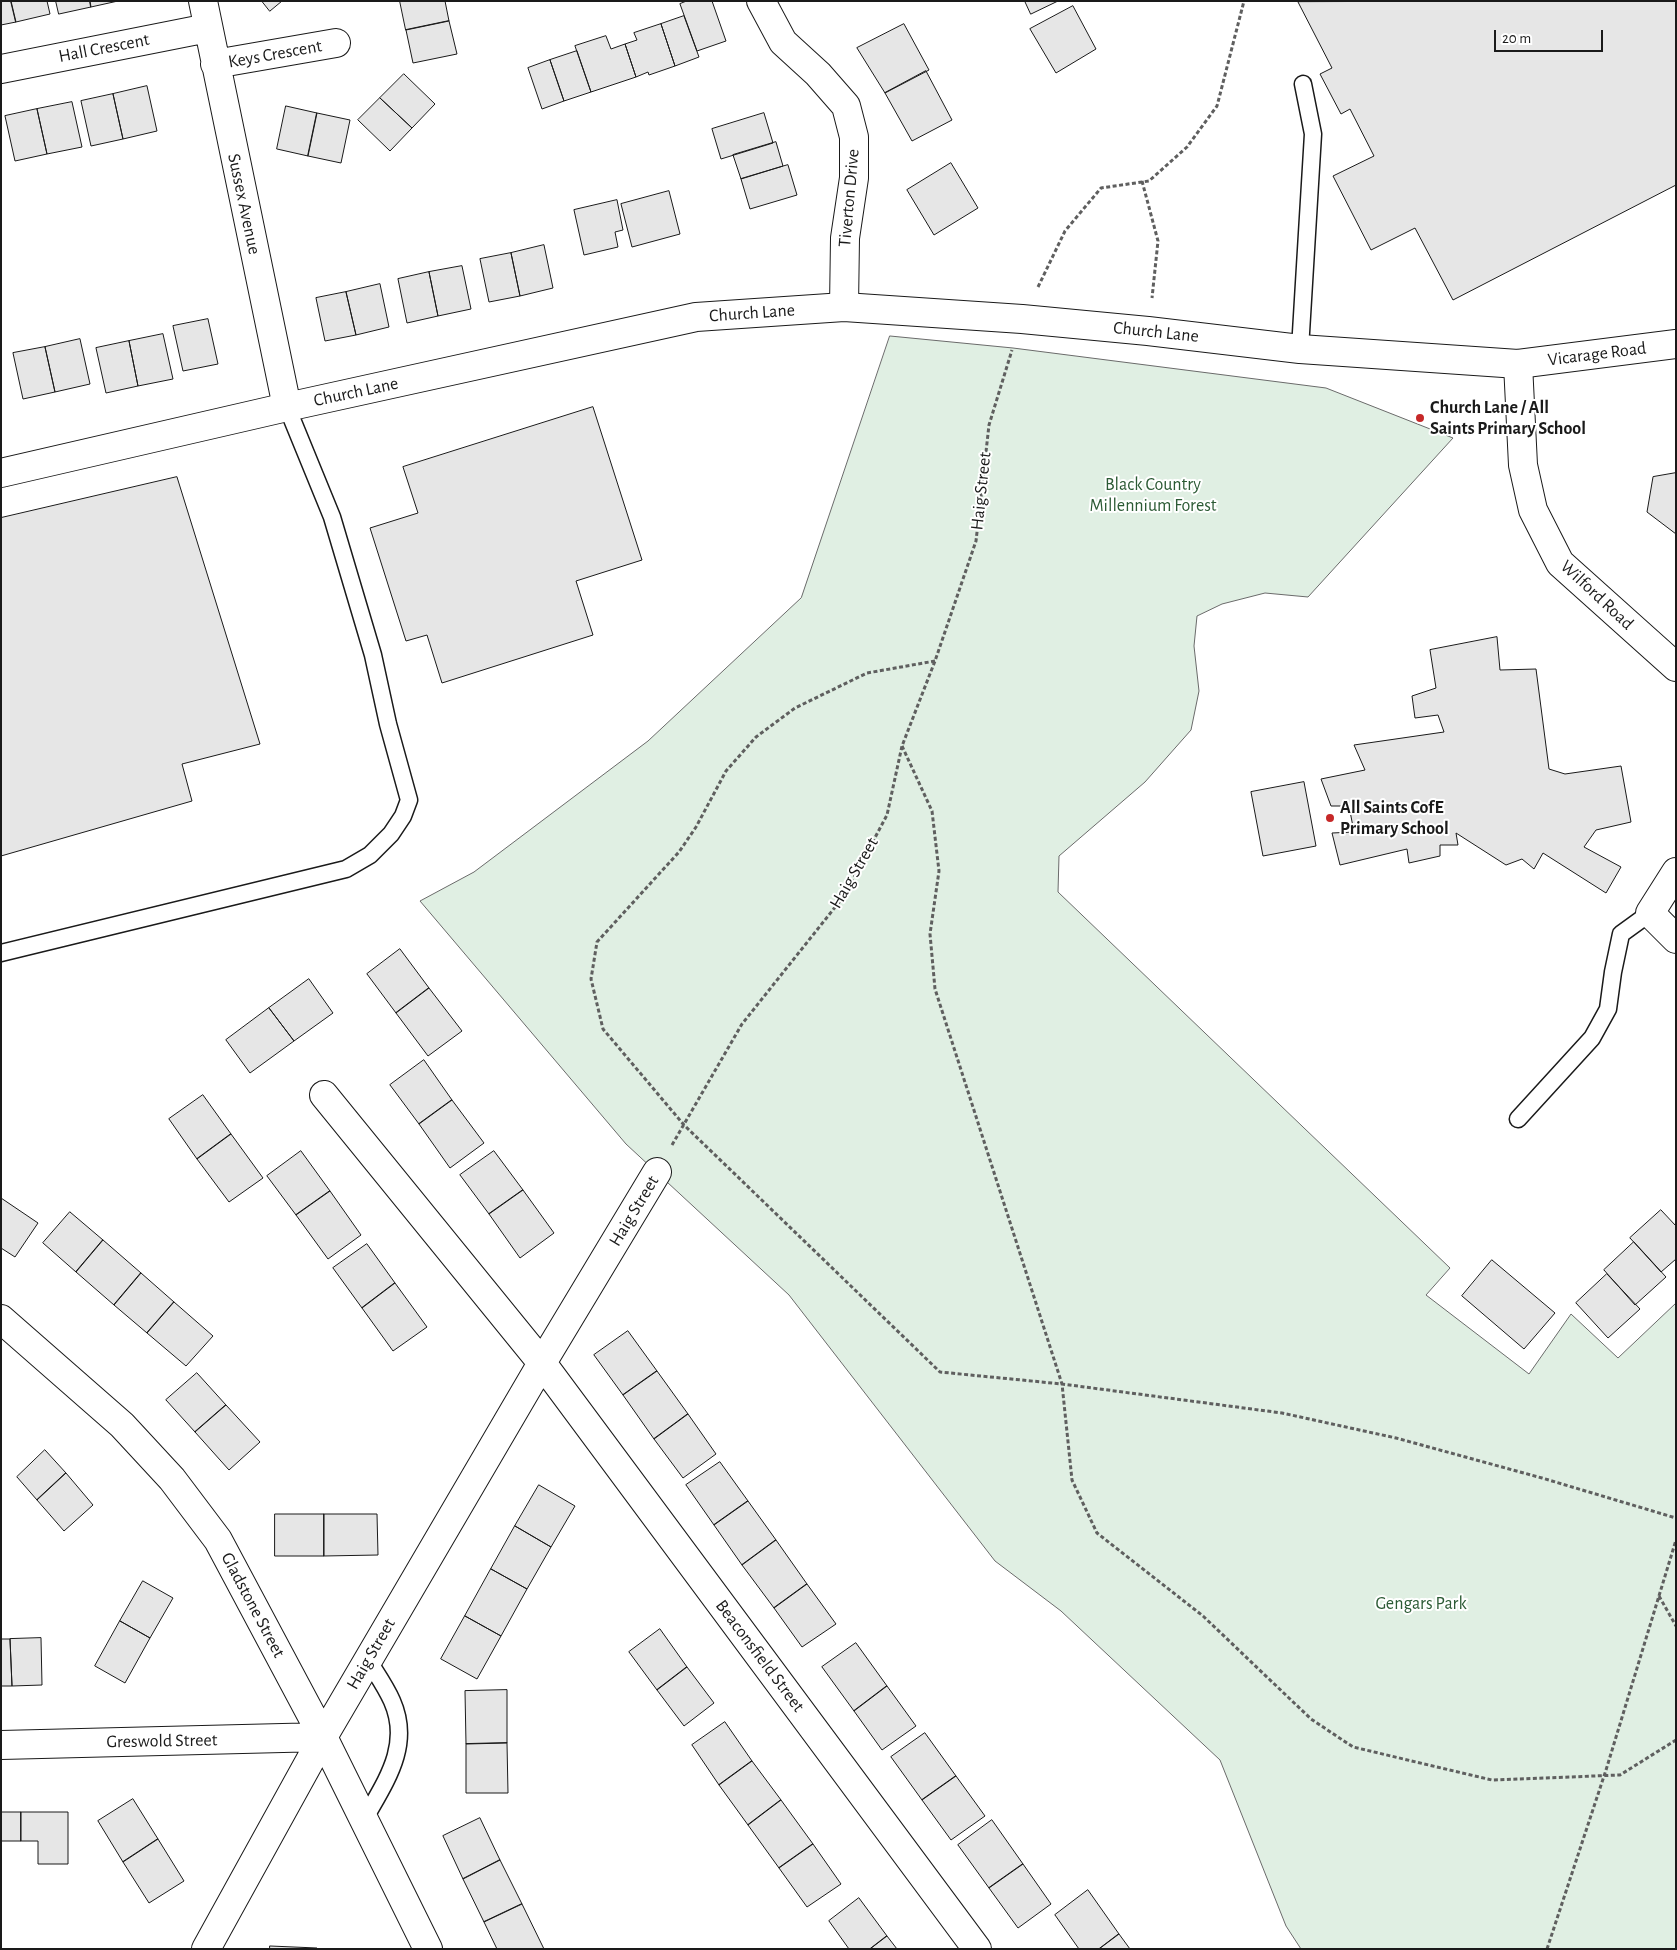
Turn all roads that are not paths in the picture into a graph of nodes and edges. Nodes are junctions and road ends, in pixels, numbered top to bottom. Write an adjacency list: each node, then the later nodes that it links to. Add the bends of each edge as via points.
1 (203, 1): 3 (street, Sussex Avenue)
2 (761, 1): 8 (street, Tiverton Drive, via 783,42 846,106 854,137 854,178 845,238)
3 (208, 28): 5 (street, Sussex Avenue); 6 (street, Hall Crescent)
4 (336, 43): 5 (street, Keys Crescent)
5 (215, 64): 12 (street, Sussex Avenue)
6 (1, 69)
7 (1303, 84): 10 (lane, via 1313,134)
8 (844, 307): 10 (street, Church Lane, via 1148,331); 12 (street, Church Lane, via 696,317)
9 (1676, 344): 11 (street, Vicarage Road)
10 (1300, 349): 11 (street, Church Lane)
11 (1518, 364): 14 (street, Wilford Road, via 1523,464 1533,510 1560,563)
12 (287, 407): 13 (street, Church Lane); 18 (lane, via 332,517 373,655 409,800 403,816 391,834 370,854 346,869)
13 (1, 473)
14 (1676, 667)
15 (1676, 872): 16 (street)
16 (1650, 913): 17 (street); 20 (lane, via 1621,934 1608,1009 1592,1038)
17 (1676, 939)
18 (1, 953)
19 (324, 1095): 23 (street)
20 (1518, 1119)
21 (657, 1172): 23 (street, Haig Street)
22 (1, 1319): 25 (street, Gladstone Street, via 122,1425 172,1479 218,1540)
23 (542, 1363): 24 (street, Haig Street); 30 (street, Beaconsfield Street)
24 (368, 1660): 25 (street, Haig Street); 27 (lane, via 392,1701 400,1733 395,1761)
25 (323, 1737): 26 (street, Greswold Street); 27 (street, Gladstone Street); 28 (street, Haig Street)
26 (1, 1745)
27 (364, 1820): 29 (street, Gladstone Street)
28 (206, 1949)
29 (428, 1949)
30 (977, 1949)

